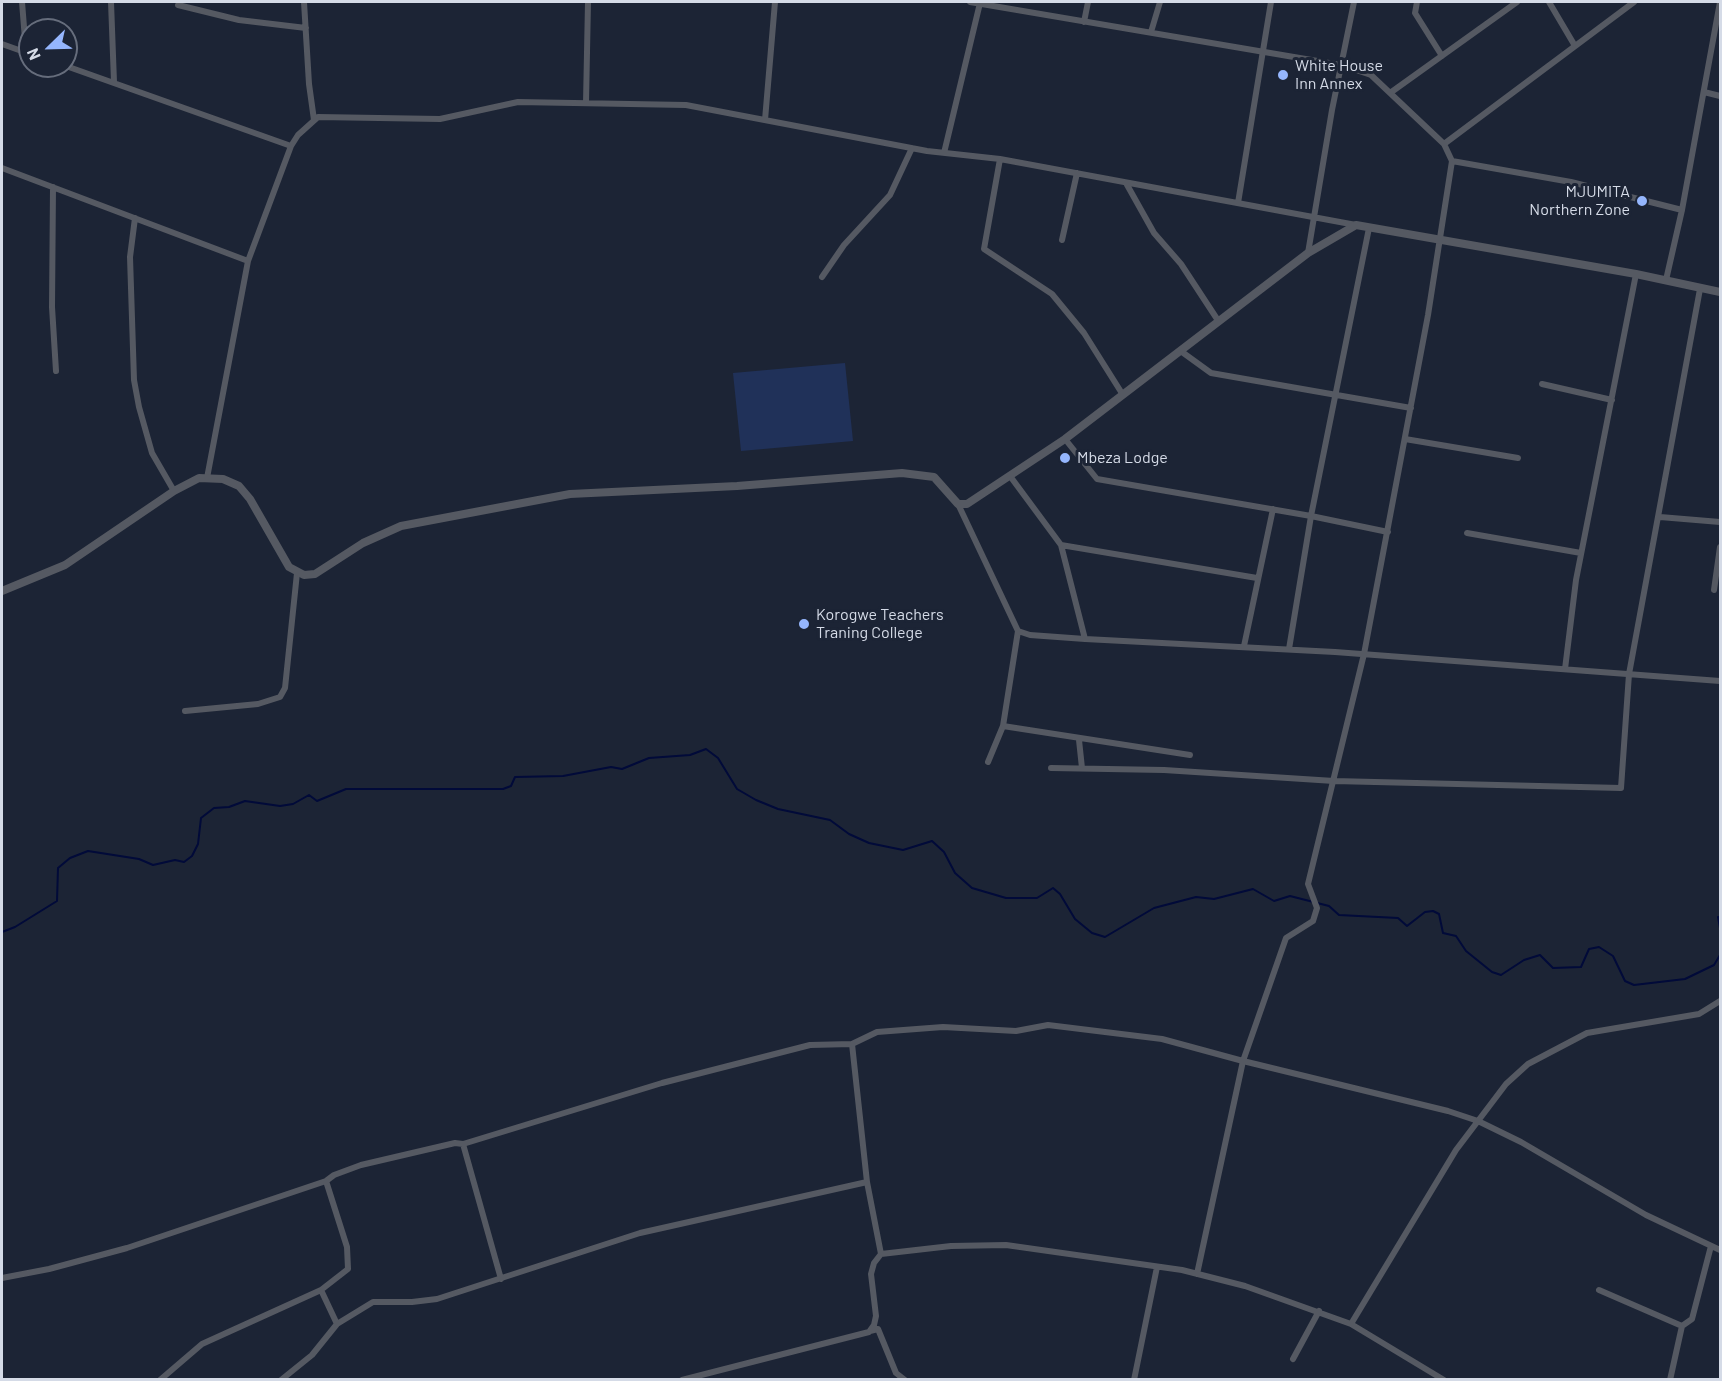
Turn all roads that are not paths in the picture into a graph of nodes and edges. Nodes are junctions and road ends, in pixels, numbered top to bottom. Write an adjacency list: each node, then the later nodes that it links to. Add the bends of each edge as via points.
1 (22, 2): 18 (street)
2 (111, 2): 30 (street)
3 (304, 2): 21 (street)
4 (588, 2): 34 (street)
5 (775, 2): 36 (street)
6 (970, 2): 16 (street)
7 (1088, 2): 19 (street)
8 (1160, 2): 22 (street)
9 (1271, 2): 26 (street)
10 (1354, 2): 28 (street)
11 (1417, 2): 27 (street, via 1415,13)
12 (1517, 2): 27 (street)
13 (1549, 2): 24 (street)
14 (1634, 2): 24 (street)
15 (1720, 2): 20 (street)
16 (980, 3): 19 (street); 40 (street)
17 (178, 5): 21 (street, via 239,20)
18 (24, 18)
19 (1084, 22): 22 (street)
20 (1719, 24): 31 (street)
21 (306, 28): 35 (street)
22 (1151, 32): 26 (street)
23 (2, 44): 25 (street)
24 (1575, 46): 37 (street)
25 (18, 50)
26 (1262, 52): 28 (street); 47 (street)
27 (1442, 56): 32 (street)
28 (1341, 65): 32 (street, via 1371,75); 49 (street)
29 (78, 70): 30 (street)
30 (114, 82): 38 (street)
31 (1704, 92): 33 (street); 48 (street)
32 (1390, 93): 37 (street)
33 (1720, 96)
34 (586, 103): 35 (street, via 518,102 440,119); 36 (street, via 686,105)
35 (314, 120): 38 (street)
36 (765, 120): 39 (street)
37 (1444, 144): 42 (street)
38 (291, 146): 56 (street)
39 (912, 148): 40 (street); 58 (street, via 890,195 844,245)
40 (944, 153): 41 (street)
41 (1000, 159): 44 (street); 66 (street, via 984,249 1052,294 1084,333)
42 (1452, 161): 48 (street, via 1571,182); 54 (street)
43 (2, 168): 46 (street)
44 (1077, 174): 45 (street); 53 (street)
45 (1126, 183): 47 (street); 62 (street, via 1154,233 1181,264)
46 (52, 187): 50 (street); 64 (street)
47 (1238, 202): 49 (street)
48 (1682, 210): 59 (street)
49 (1314, 217): 51 (street); 55 (street)
50 (135, 218): 56 (street); 75 (street, via 130,257 134,380 152,453)
51 (1356, 225): 52 (street); 55 (street)
52 (1369, 228): 54 (street); 67 (street)
53 (1062, 240)
54 (1440, 240): 57 (street); 69 (street)
55 (1308, 253): 62 (street)
56 (248, 261): 74 (street)
57 (1636, 274): 59 (street); 68 (street)
58 (822, 277)
59 (1666, 280): 60 (street)
60 (1700, 289): 61 (street); 79 (street)
61 (1720, 292)
62 (1219, 322): 63 (street)
63 (1182, 352): 66 (street); 67 (street, via 1211,373)
64 (56, 371)
65 (1542, 384): 68 (street)
66 (1123, 395): 70 (street)
67 (1336, 395): 69 (street); 78 (street)
68 (1612, 400): 85 (street)
69 (1411, 408): 71 (street)
70 (1065, 439): 73 (street); 77 (street, via 1097,479)
71 (1405, 439): 72 (street); 81 (street)
72 (1518, 458)
73 (1010, 476): 76 (street, via 974,501); 83 (street)
74 (207, 478): 75 (street); 86 (street, via 239,486 289,567)
75 (174, 491): 89 (street, via 65,565)
76 (958, 504): 86 (street, via 934,477 902,473 570,494 401,526 363,543 315,574); 90 (street)
77 (1273, 509): 78 (street); 87 (street)
78 (1311, 516): 81 (street); 93 (street)
79 (1660, 516): 80 (street); 96 (street)
80 (1720, 522)
81 (1388, 532): 94 (street)
82 (1467, 533): 85 (street)
83 (1061, 544): 87 (street); 91 (street)
84 (1720, 547): 88 (street)
85 (1581, 554): 95 (street)
86 (297, 573): 98 (street, via 285,688 280,697 258,704)
87 (1257, 578): 92 (street)
88 (1714, 590)
89 (2, 591)
90 (1018, 631): 91 (street); 99 (street)
91 (1085, 639): 92 (street)
92 (1244, 646): 93 (street)
93 (1289, 649): 94 (street)
94 (1364, 654): 95 (street); 105 (street)
95 (1565, 669): 96 (street)
96 (1629, 674): 97 (street); 105 (street, via 1621,788)
97 (1720, 681)
98 (184, 711)
99 (1003, 726): 100 (street); 102 (street)
100 (1079, 740): 101 (street); 104 (street)
101 (1190, 755)
102 (988, 762)
103 (1051, 768): 104 (street)
104 (1082, 768): 105 (street)
105 (1334, 781): 108 (street, via 1308,884 1317,908 1315,915 1313,921 1286,939)
106 (1720, 1001): 109 (street, via 1699,1014 1587,1033 1528,1064 1506,1084)
107 (852, 1044): 108 (street, via 877,1032 943,1027 1016,1031 1048,1025 1162,1039); 110 (street, via 810,1045 662,1083); 112 (street)
108 (1243, 1061): 109 (street); 117 (street)
109 (1478, 1121): 113 (street, via 1646,1215); 124 (street, via 1456,1150)
110 (463, 1144): 111 (street, via 361,1165); 119 (street)
111 (326, 1181): 118 (street, via 127,1248); 120 (street, via 347,1248 348,1269)
112 (867, 1182): 115 (street); 119 (street, via 640,1233)
113 (1712, 1246): 114 (street); 125 (street, via 1692,1319)
114 (1720, 1250)
115 (881, 1254): 116 (street, via 1006,1245); 126 (street, via 871,1274 876,1316)
116 (1157, 1267): 117 (street); 132 (street)
117 (1197, 1274): 122 (street)
118 (2, 1278)
119 (501, 1279): 123 (street, via 437,1299 373,1302)
120 (321, 1290): 123 (street); 128 (street, via 202,1344)
121 (1599, 1290): 125 (street)
122 (1319, 1311): 124 (street); 127 (street)
123 (337, 1324): 129 (street, via 312,1355)
124 (1351, 1324): 133 (street)
125 (1682, 1326): 134 (street)
126 (869, 1332): 130 (street); 131 (street, via 878,1329 896,1373)
127 (1293, 1359)
128 (160, 1380)
129 (281, 1380)
130 (682, 1380)
131 (905, 1380)
132 (1134, 1380)
133 (1444, 1380)
134 (1670, 1380)

